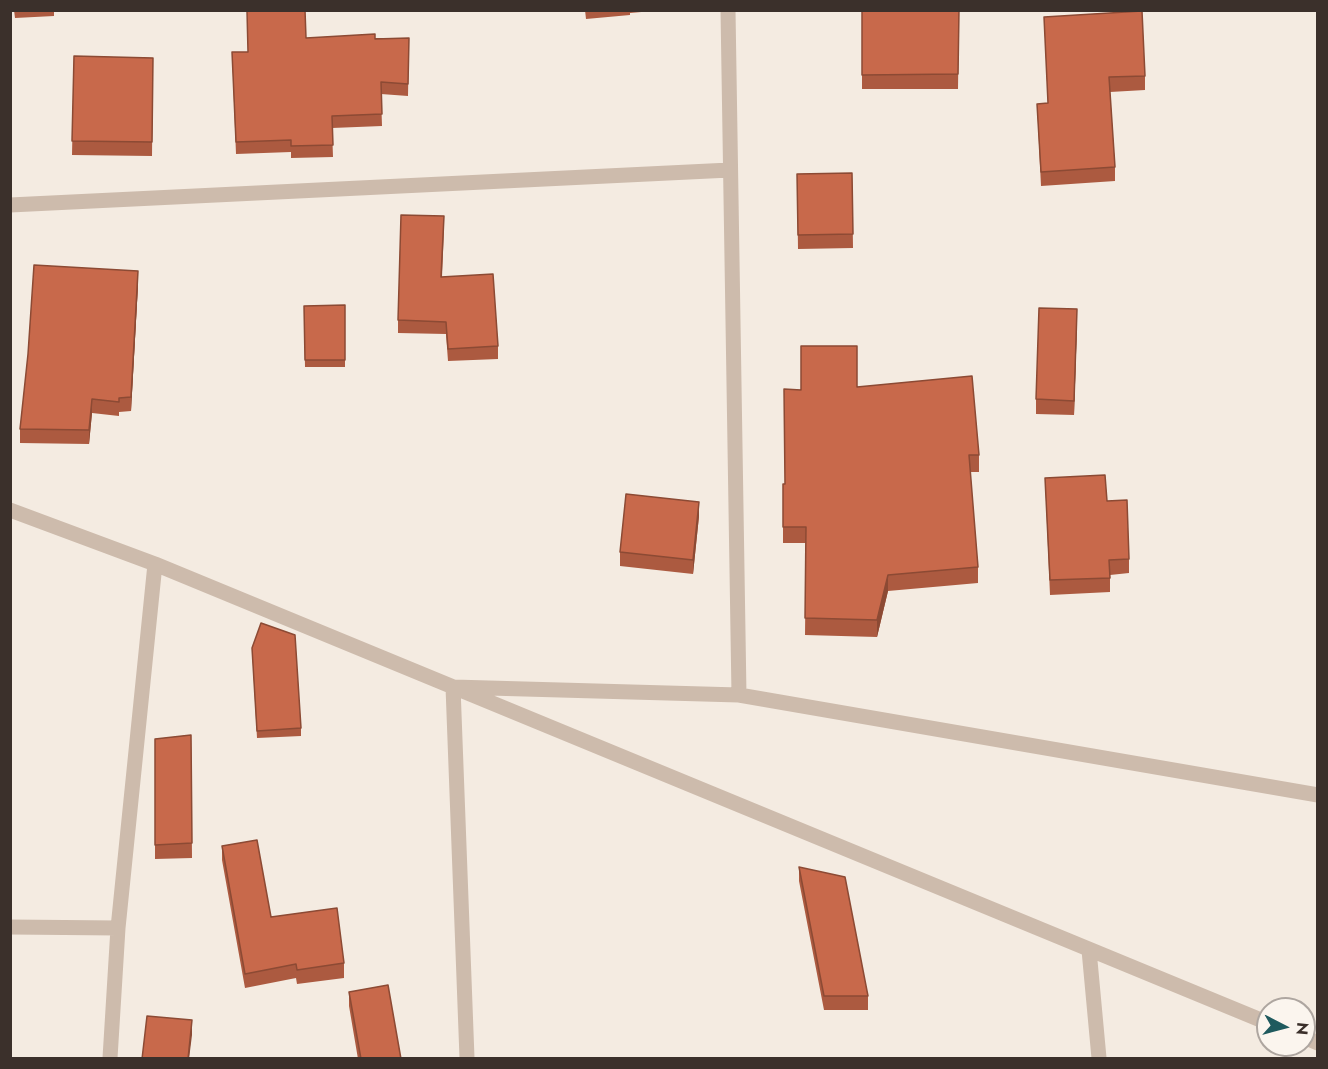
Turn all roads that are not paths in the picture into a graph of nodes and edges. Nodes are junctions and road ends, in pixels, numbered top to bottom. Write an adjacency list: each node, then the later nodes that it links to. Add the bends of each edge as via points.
1 (728, 10): 2 (street)
2 (730, 170): 3 (street); 7 (street)
3 (10, 205)
4 (10, 510): 5 (street)
5 (155, 564): 6 (street); 10 (street)
6 (453, 687): 7 (street); 11 (street); 14 (street)
7 (739, 695): 8 (street)
8 (1317, 795)
9 (10, 927): 10 (street)
10 (118, 928): 13 (street)
11 (1089, 950): 12 (street); 15 (street)
12 (1256, 1018)
13 (110, 1059)
14 (467, 1059)
15 (1099, 1059)

